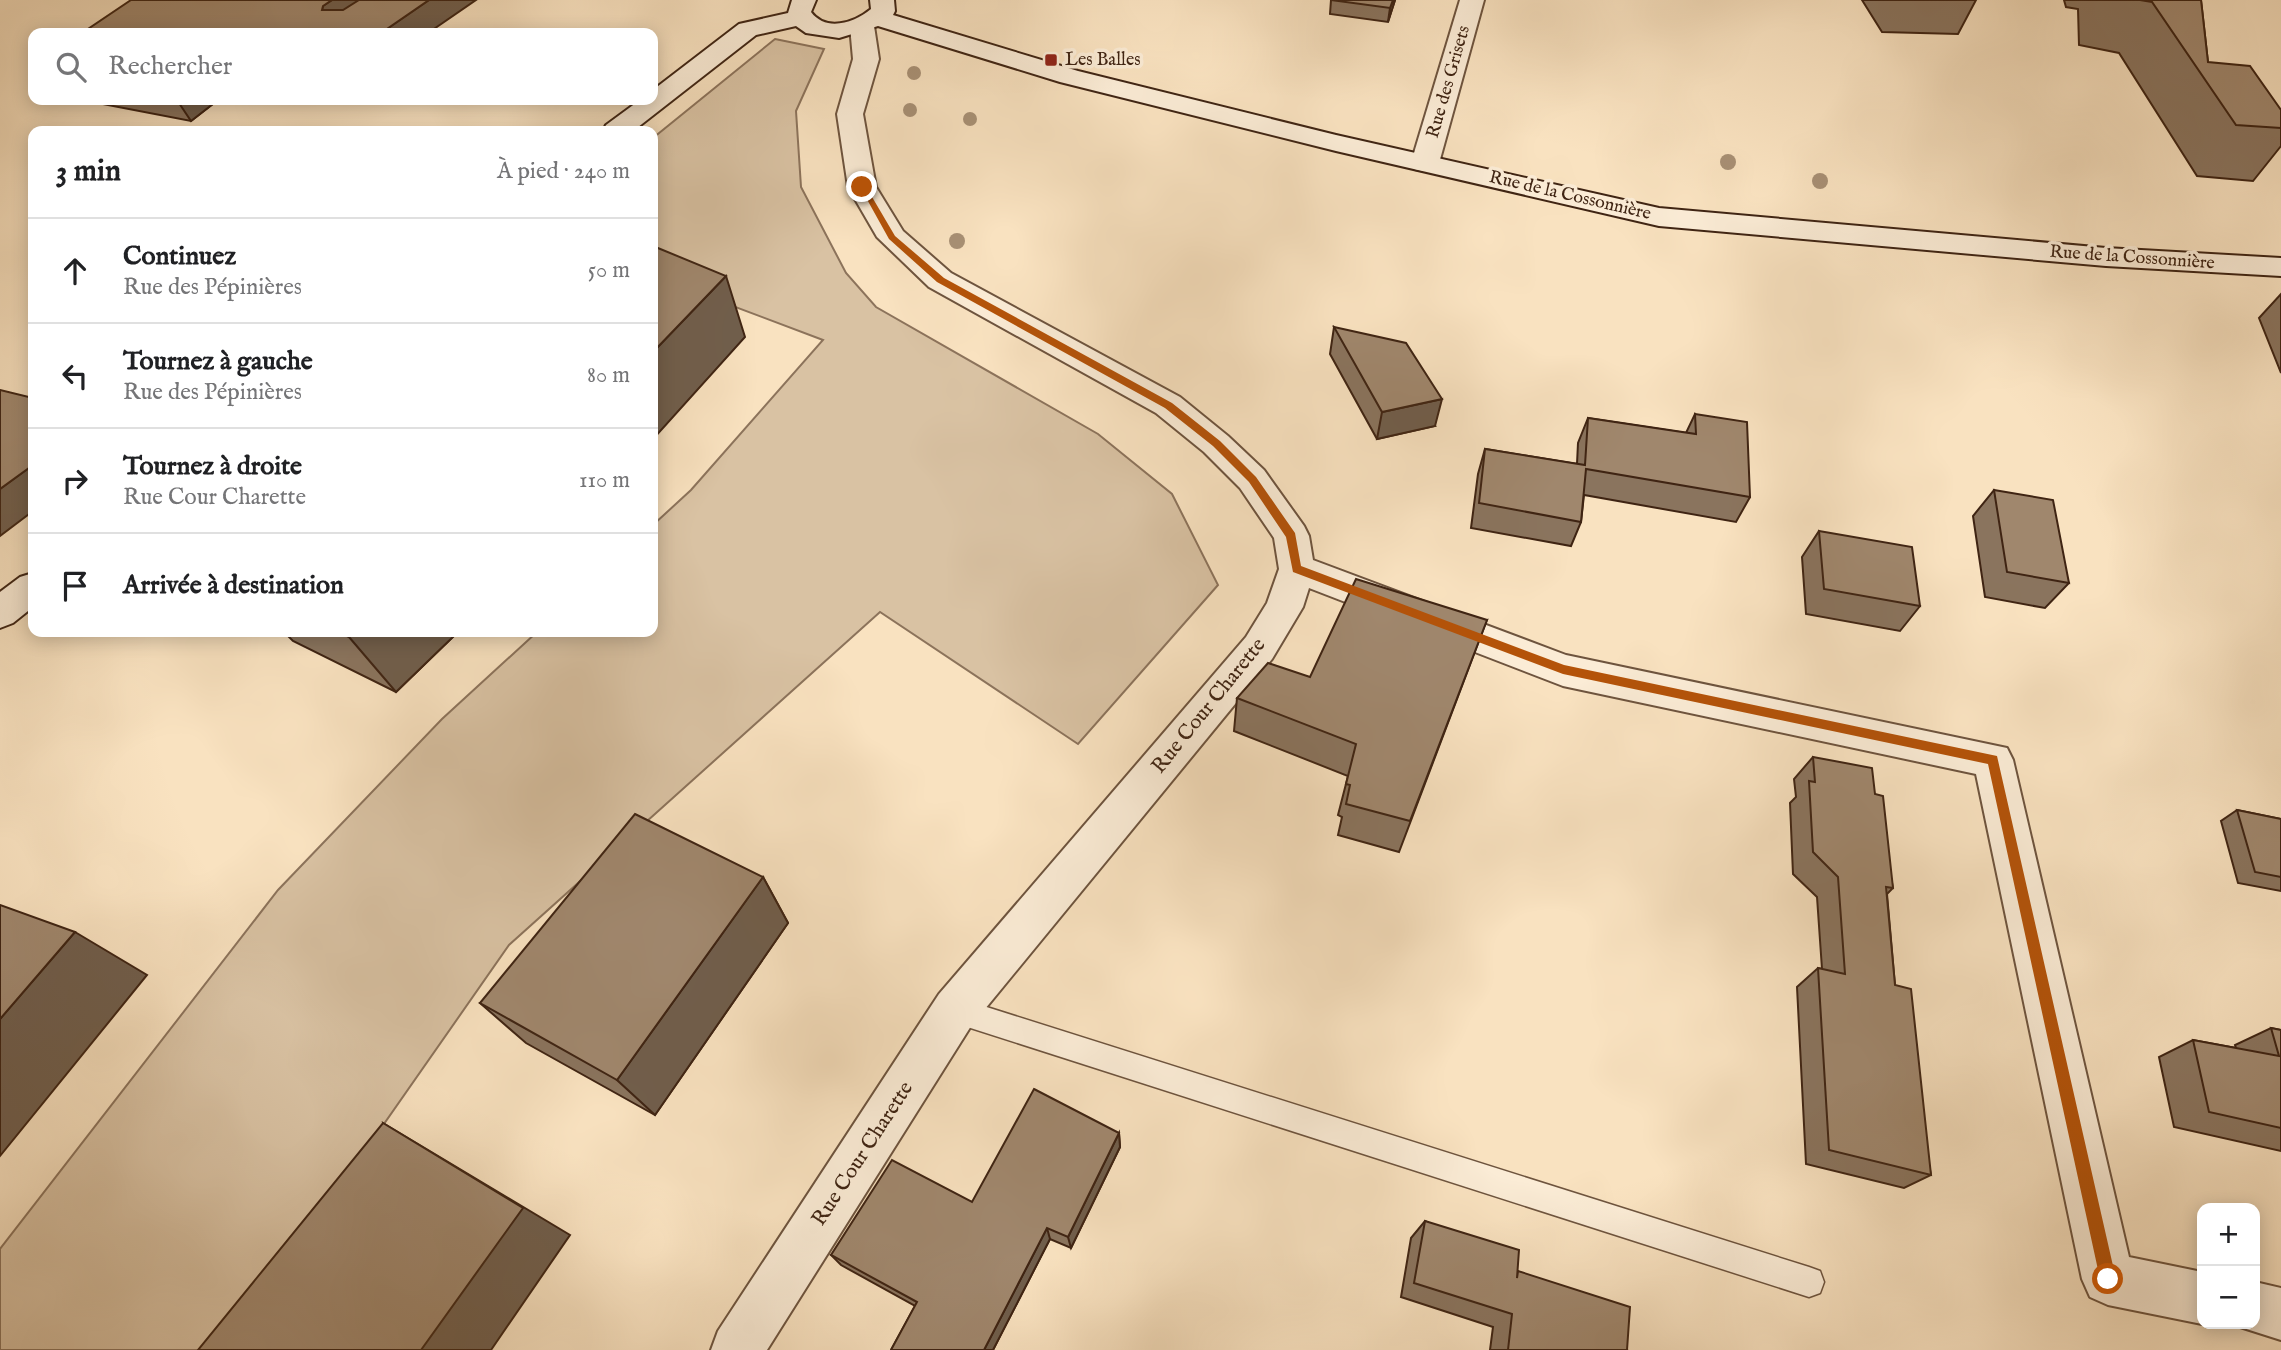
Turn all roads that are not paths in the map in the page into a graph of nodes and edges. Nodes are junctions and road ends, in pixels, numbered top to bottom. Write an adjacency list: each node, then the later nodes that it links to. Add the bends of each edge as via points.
1 (1472, 0): 7 (street, Rue des Grisets)
2 (803, 9): 3 (street, via 808,24 833,30); 4 (street, via 748,29)
3 (873, 15): 7 (street, Rue de la Cossonnière, via 1069,77); 9 (street, via 850,114 862,187 892,237 940,280 1168,405 1216,444 1252,479 1291,536)
4 (658, 99)
5 (650, 105): 6 (street)
6 (622, 126)
7 (1425, 163): 8 (street, Rue de la Cossonnière, via 1658,217 2080,255)
8 (2281, 267)
9 (1297, 569): 12 (street, Rue Cour Charette, via 1284,607 1259,648); 14 (street, via 1563,670 1993,760 2108,1279)
10 (28, 591): 11 (street)
11 (0, 613)
12 (955, 1010): 13 (lane); 17 (street, Rue Cour Charette)
13 (1809, 1282)
14 (2197, 1297)
15 (2260, 1309): 16 (street)
16 (2281, 1314)
17 (737, 1350)

